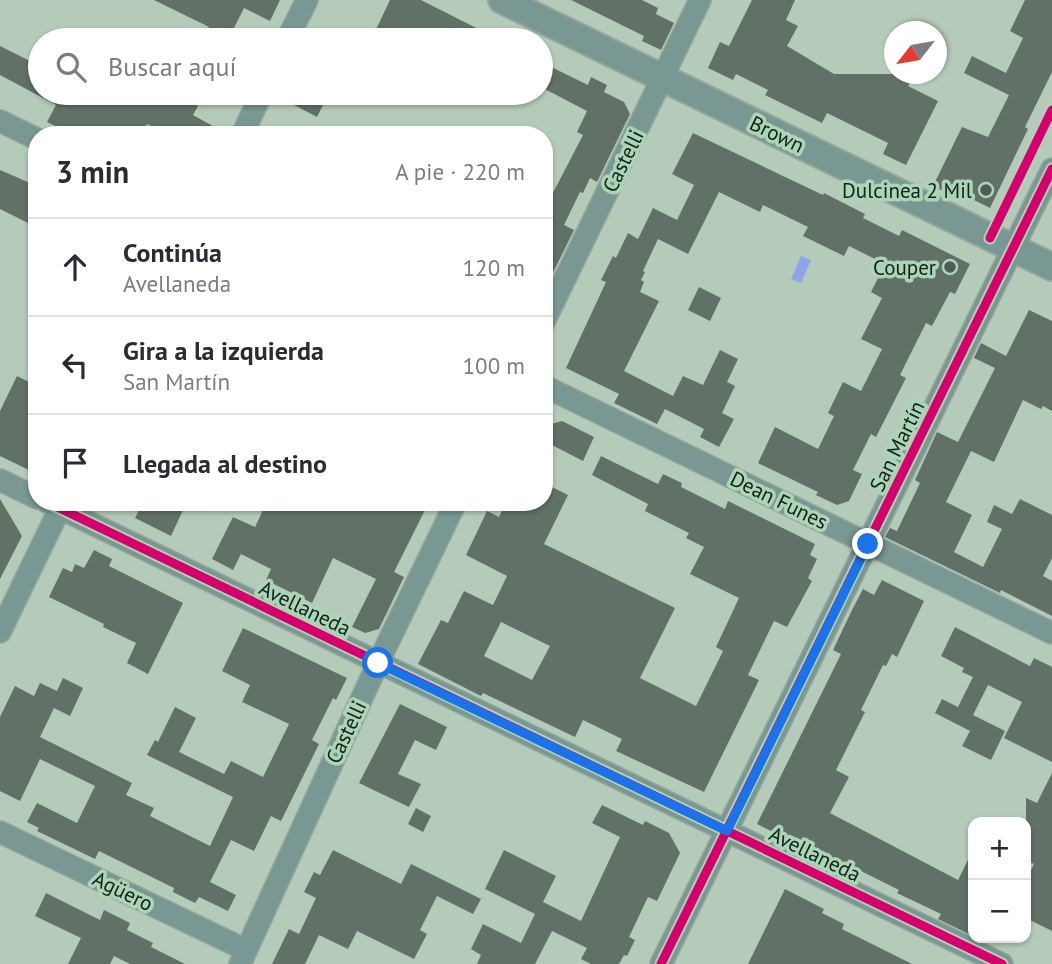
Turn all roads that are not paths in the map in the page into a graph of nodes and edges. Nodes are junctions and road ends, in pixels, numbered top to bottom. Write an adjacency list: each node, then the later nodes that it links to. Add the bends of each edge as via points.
1 (307, 0): 4 (street)
2 (502, 0): 5 (street, Brown)
3 (701, 0): 5 (street, Castelli)
4 (293, 28)
5 (663, 78): 11 (street, Brown); 13 (street, Castelli)
6 (256, 105): 8 (street)
7 (0, 121): 9 (street)
8 (246, 126)
9 (28, 135)
10 (1052, 169): 11 (street, San Martín)
11 (1014, 249): 12 (street, Brown); 20 (street, San Martín)
12 (1052, 267)
13 (553, 304)
14 (553, 390): 20 (street, Dean Funes)
15 (0, 480): 16 (street)
16 (28, 494)
17 (53, 511): 21 (street)
18 (70, 511): 23 (street, Avellaneda)
19 (452, 511): 23 (street, Castelli)
20 (868, 544): 22 (street, Dean Funes); 24 (street, San Martín)
21 (0, 632)
22 (1052, 633)
23 (378, 663): 24 (street, Avellaneda); 26 (street, Castelli)
24 (727, 831): 27 (street, San Martín); 28 (street, Avellaneda)
25 (0, 832): 26 (street, Agüero)
26 (243, 957)
27 (661, 964)
28 (1002, 964)

